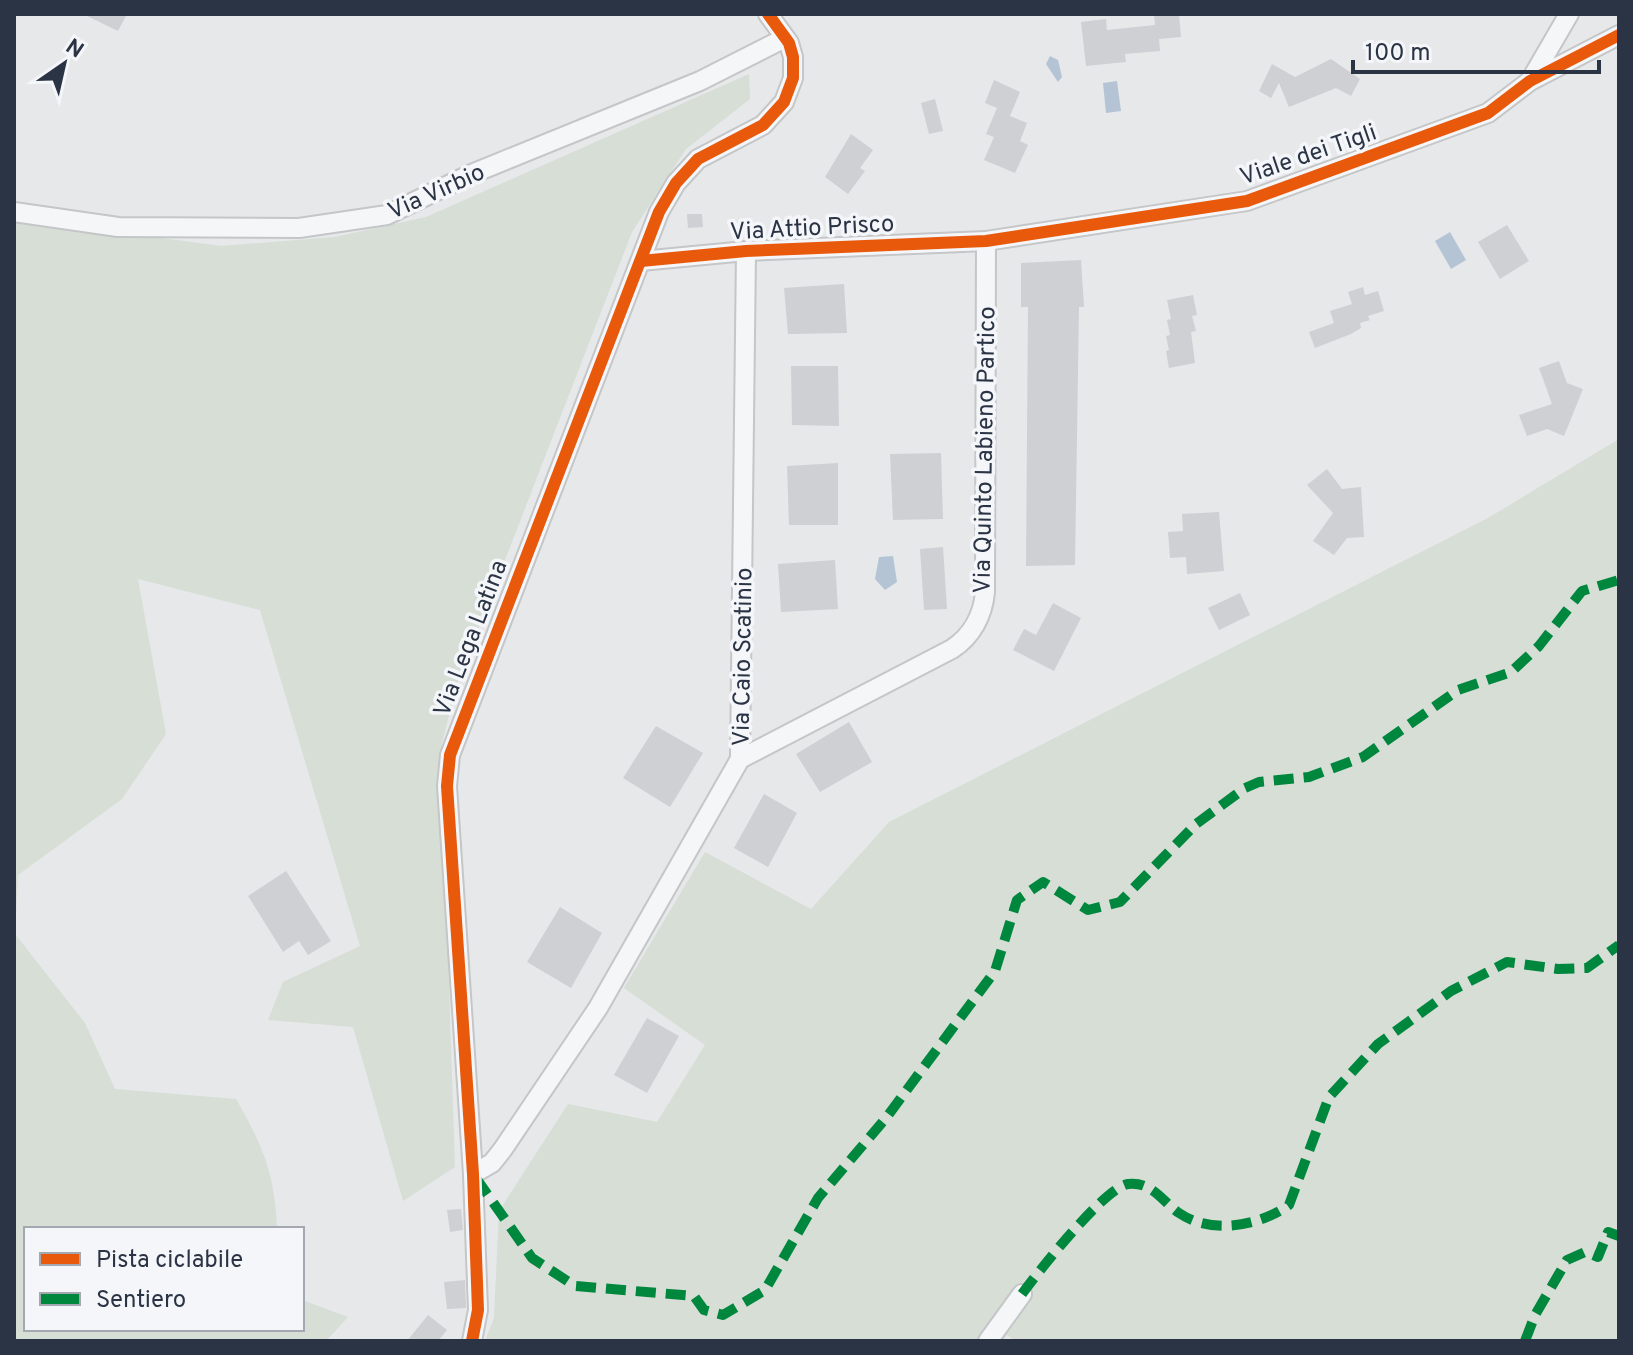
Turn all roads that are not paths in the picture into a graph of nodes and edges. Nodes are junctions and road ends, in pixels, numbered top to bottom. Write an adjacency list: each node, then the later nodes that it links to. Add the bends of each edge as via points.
1 (768, 14): 4 (street)
2 (1569, 14): 5 (street)
3 (1619, 35): 5 (street, Viale dei Tigli)
4 (785, 38): 6 (street, Via Virbio, via 700,81 469,175 387,215 299,228 118,227); 9 (street, Via Lega Latina, via 793,67 784,102 768,122 709,152 681,176 659,212)
5 (1530, 81): 7 (street, Viale dei Tigli, via 1488,113 1247,201)
6 (14, 212)
7 (986, 241): 8 (street, Via Attio Prisco); 10 (street, Via Quinto Labieno Partico, via 985,592 978,618 952,649)
8 (746, 251): 9 (street, Via Attio Prisco); 10 (street, Via Caio Scatinio)
9 (641, 261): 11 (street, Via Lega Latina, via 450,755 447,786)
10 (740, 759): 11 (street, Via Caio Scatinio, via 576,1041 503,1149)
11 (473, 1174): 13 (street, Via Lega Latina, via 478,1310)
12 (1022, 1294): 14 (street)
13 (472, 1341)
14 (988, 1341)

